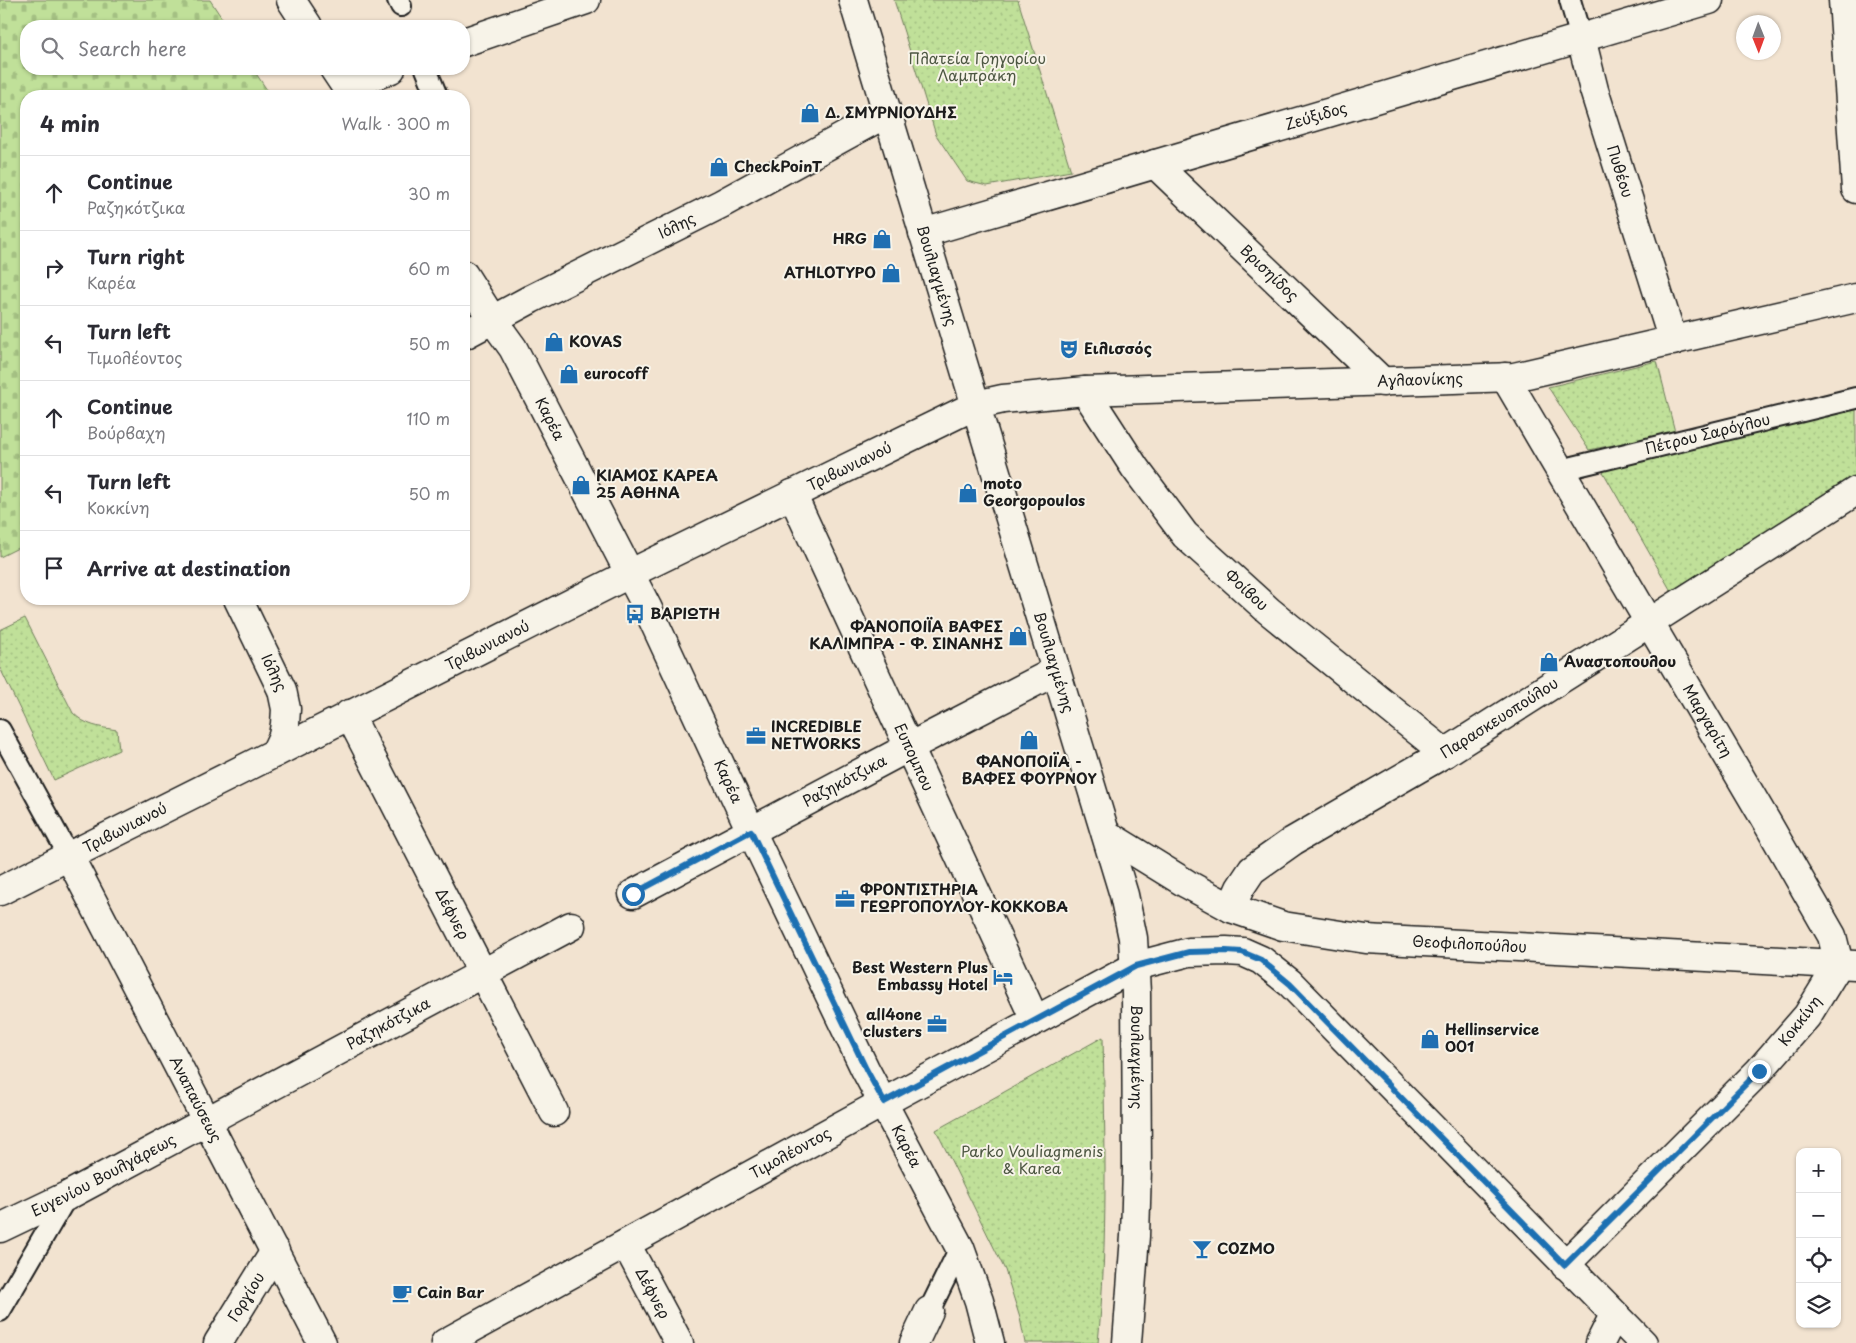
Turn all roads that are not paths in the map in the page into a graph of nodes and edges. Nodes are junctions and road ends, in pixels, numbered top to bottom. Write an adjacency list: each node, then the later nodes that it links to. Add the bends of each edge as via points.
1 (291, 0): 7 (street)
2 (586, 0): 9 (street)
3 (853, 0): 14 (street, Βουλιαγμένης)
4 (1570, 0): 8 (street, Πυθέου)
5 (1705, 0): 8 (street, Ζεύξιδος)
6 (1843, 0): 16 (street)
7 (304, 20)
8 (1581, 38): 15 (street, Ζεύξιδος); 22 (street, Πυθέου, via 1594,90)
9 (470, 40)
10 (372, 75): 12 (street)
11 (428, 75): 13 (street)
12 (344, 84)
13 (435, 90)
14 (887, 113): 17 (street, Βουλιαγμένης); 20 (street, Ιόλης, via 721,204)
15 (1155, 164): 17 (street, Ζεύξιδος); 24 (street, Βρισηίδος)
16 (1856, 189)
17 (923, 233): 27 (street, Βουλιαγμένης)
18 (470, 284): 20 (street, Καρέα)
19 (1856, 298): 22 (street, Αγλαονίκης)
20 (492, 319): 21 (street, Ιόλης); 31 (street, Καρέα, via 512,348)
21 (470, 332)
22 (1672, 341): 23 (street, Αγλαονίκης)
23 (1505, 377): 24 (street, Αγλαονίκης); 28 (street, Μαργαρίτη)
24 (1383, 382): 25 (street, Αγλαονίκης)
25 (1085, 391): 27 (street, Αγλαονίκης, via 1003,399); 39 (street, Φοίβου, via 1135,468 1185,535 1269,611)
26 (1856, 398): 28 (street, Πέτρου Σαρόγλου)
27 (976, 405): 30 (street, Τριβωνιανού); 34 (street, Βουλιαγμένης)
28 (1561, 470): 33 (street, Μαργαρίτη)
29 (1856, 491): 33 (street, Παρασκευοπούλου)
30 (792, 494): 31 (street, Τριβωνιανού); 37 (street, Ευπομπου)
31 (628, 574): 35 (street, Τριβωνιανού); 40 (street, Καρέα, via 647,607)
32 (241, 605): 38 (street, Ιόλης, via 282,690 285,724)
33 (1650, 623): 39 (street, Παρασκευοπούλου); 47 (street, Μαργαρίτη)
34 (1056, 672): 37 (street, Ραζηκότζικα); 41 (street, Βουλιαγμένης)
35 (350, 714): 38 (street, Τριβωνιανού); 49 (street, Δέφνερ)
36 (0, 730): 42 (street)
37 (909, 747): 40 (street, Ραζηκότζικα); 50 (street, Ευπομπου)
38 (276, 753): 42 (street, Τριβωνιανού)
39 (1445, 753): 45 (street, Παρασκευοπούλου, via 1293,841 1252,870)
40 (751, 831): 44 (street, Ραζηκότζικα); 51 (street, Καρέα)
41 (1106, 834): 45 (street, Θεοφιλοπούλου); 48 (street, Βουλιαγμένης, via 1124,895)
42 (65, 850): 43 (street, Τριβωνιανού); 53 (street, Αναπαύσεως)
43 (0, 891)
44 (633, 894)
45 (1231, 908): 47 (street, Θεοφιλοπούλου, via 1283,926 1366,938)
46 (571, 926): 49 (street, Ραζηκότζικα)
47 (1848, 965): 59 (street, Κοκκίνη, via 1759,1071)
48 (1136, 966): 50 (street, Τιμολέοντος); 59 (street, Τιμολέοντος, via 1189,952 1242,952 1261,960 1290,984); 69 (street, Βουλιαγμένης, via 1137,1169)
49 (483, 974): 52 (street, Δέφνερ); 53 (street, Ραζηκότζικα)
50 (1036, 1020): 51 (street, Τιμολέοντος)
51 (884, 1102): 56 (street, Τιμολέοντος); 57 (street, Καρέα)
52 (554, 1112)
53 (207, 1122): 54 (street, Ευγενίου Βουλγάρεως); 58 (street, Αναπαύσεως)
54 (67, 1196): 55 (street, Ευγενίου Βουλγάρεως); 60 (street)
55 (0, 1228)
56 (626, 1244): 65 (street, Τιμολέοντος); 66 (street, Δέφνερ)
57 (960, 1248): 61 (street); 68 (street, Καρέα)
58 (275, 1251): 63 (street, Γοργίου); 64 (street, Αναπαύσεως)
59 (1565, 1265): 62 (street, Τιμολέοντος)
60 (0, 1311)
61 (930, 1311): 67 (street)
62 (1614, 1315): 70 (street); 71 (street, Τιμολέοντος)
63 (218, 1343)
64 (322, 1343)
65 (445, 1343)
66 (679, 1343)
67 (914, 1343)
68 (990, 1343)
69 (1127, 1343)
70 (1600, 1343)
71 (1643, 1343)

